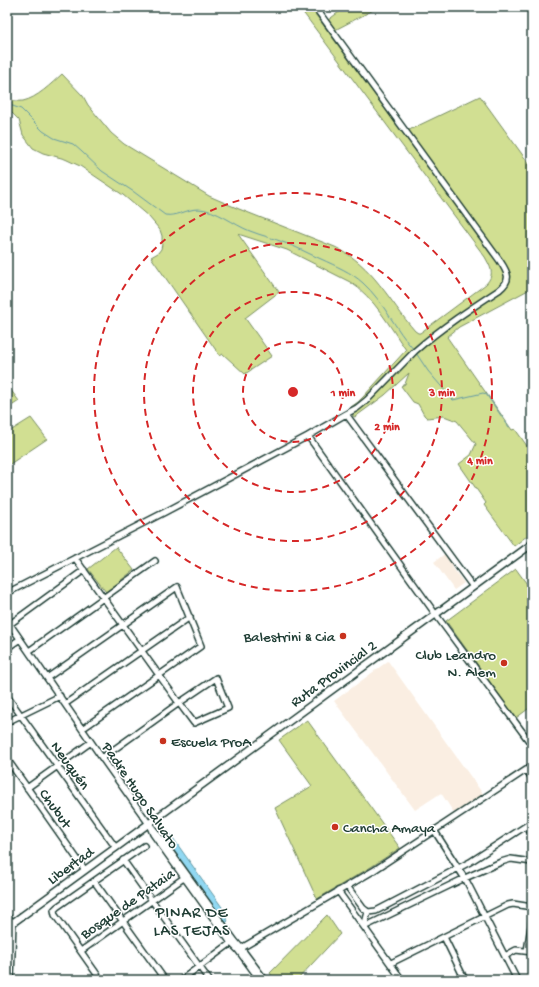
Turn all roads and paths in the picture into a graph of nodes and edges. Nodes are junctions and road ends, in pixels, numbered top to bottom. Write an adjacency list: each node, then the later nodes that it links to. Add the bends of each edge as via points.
1 (314, 7): 2 (street, via 506,269 508,277 504,286 422,345 367,400)
2 (346, 414): 3 (street); 8 (street)
3 (308, 436): 5 (street); 11 (street)
4 (532, 544): 8 (main road, Ruta Provincial 2)
5 (75, 558): 7 (street); 9 (street)
6 (155, 562): 10 (street)
7 (84, 570): 10 (street); 13 (street)
8 (473, 587): 11 (main road, Ruta Provincial 2)
9 (7, 593)
10 (104, 598): 14 (street); 17 (street)
11 (435, 614): 29 (street); 38 (main road, Ruta Provincial 2)
12 (190, 617): 14 (street, via 177,587); 18 (street); 19 (street, via 202,646)
13 (8, 622): 15 (street, Padre Hugo Salvato)
14 (124, 625): 18 (street); 20 (street)
15 (20, 639): 16 (street); 17 (street, Padre Hugo Salvato)
16 (7, 648)
17 (29, 651): 20 (street, Padre Hugo Salvato)
18 (142, 651): 19 (street); 24 (street)
19 (159, 675): 23 (street); 27 (street)
20 (47, 678): 22 (street, Padre Hugo Salvato)
21 (7, 696): 25 (street, Neuquén)
22 (60, 696): 24 (street, Padre Hugo Salvato); 25 (street)
23 (179, 703): 23 (street, via 216,678 228,708 194,723); 30 (street)
24 (65, 704): 27 (street, Padre Hugo Salvato)
25 (20, 715): 26 (street); 32 (street, Neuquén)
26 (7, 722)
27 (82, 729): 28 (street, Padre Hugo Salvato)
28 (91, 742): 30 (street, Padre Hugo Salvato); 32 (street)
29 (532, 745)
30 (102, 758): 38 (street, Padre Hugo Salvato)
31 (7, 759): 36 (street, Chubut)
32 (57, 766): 36 (street); 43 (street, Neuquén)
33 (532, 766): 34 (street)
34 (526, 770): 35 (street); 40 (street)
35 (532, 778)
36 (27, 788): 47 (street, Chubut)
37 (532, 822): 39 (street)
38 (149, 824): 43 (main road, Libertad); 48 (street, Padre Hugo Salvato); 48 (street, Padre Hugo Salvato, via 153,834)
39 (526, 826): 41 (street); 46 (street)
40 (434, 830): 46 (street); 51 (street)
41 (532, 834)
42 (144, 846): 44 (street)
43 (116, 848): 47 (main road, Libertad)
44 (123, 860): 50 (street); 53 (street)
45 (532, 862): 49 (street, via 506,860)
46 (459, 869): 49 (street); 55 (street, via 376,911)
47 (85, 870): 60 (main road, Libertad)
48 (186, 877): 53 (street, Bosque de Pataia); 64 (street, Padre Hugo Salvato); 65 (street, Padre Hugo Salvato)
49 (465, 878): 57 (street); 62 (street)
50 (94, 881): 59 (street); 66 (street, via 54,910)
51 (347, 886): 52 (street); 55 (street)
52 (338, 891): 62 (street); 65 (street)
53 (152, 900): 59 (street, Bosque de Pataia); 70 (street)
54 (532, 907): 57 (street, via 511,904)
55 (368, 912): 62 (street)
56 (7, 916): 60 (street)
57 (484, 917): 63 (street); 68 (street)
58 (532, 920): 67 (street)
59 (122, 921): 66 (street, Bosque de Pataia); 74 (street)
60 (13, 923): 61 (main road, Libertad); 72 (street)
61 (7, 927)
62 (364, 927): 69 (street)
63 (444, 937): 69 (street); 71 (street)
64 (231, 943): 65 (street, Padre Hugo Salvato); 70 (street)
65 (240, 949): 77 (street, Padre Hugo Salvato); 78 (street, Padre Hugo Salvato)
66 (80, 951): 73 (street)
67 (529, 952): 68 (street, via 516,950)
68 (505, 956): 81 (street)
69 (390, 963): 79 (street)
70 (200, 966): 75 (street); 76 (street)
71 (464, 978): 80 (street)
72 (11, 980)
73 (101, 980)
74 (165, 980)
75 (181, 980)
76 (210, 980)
77 (260, 980)
78 (265, 980)
79 (402, 980)
80 (455, 980)
81 (516, 980)

